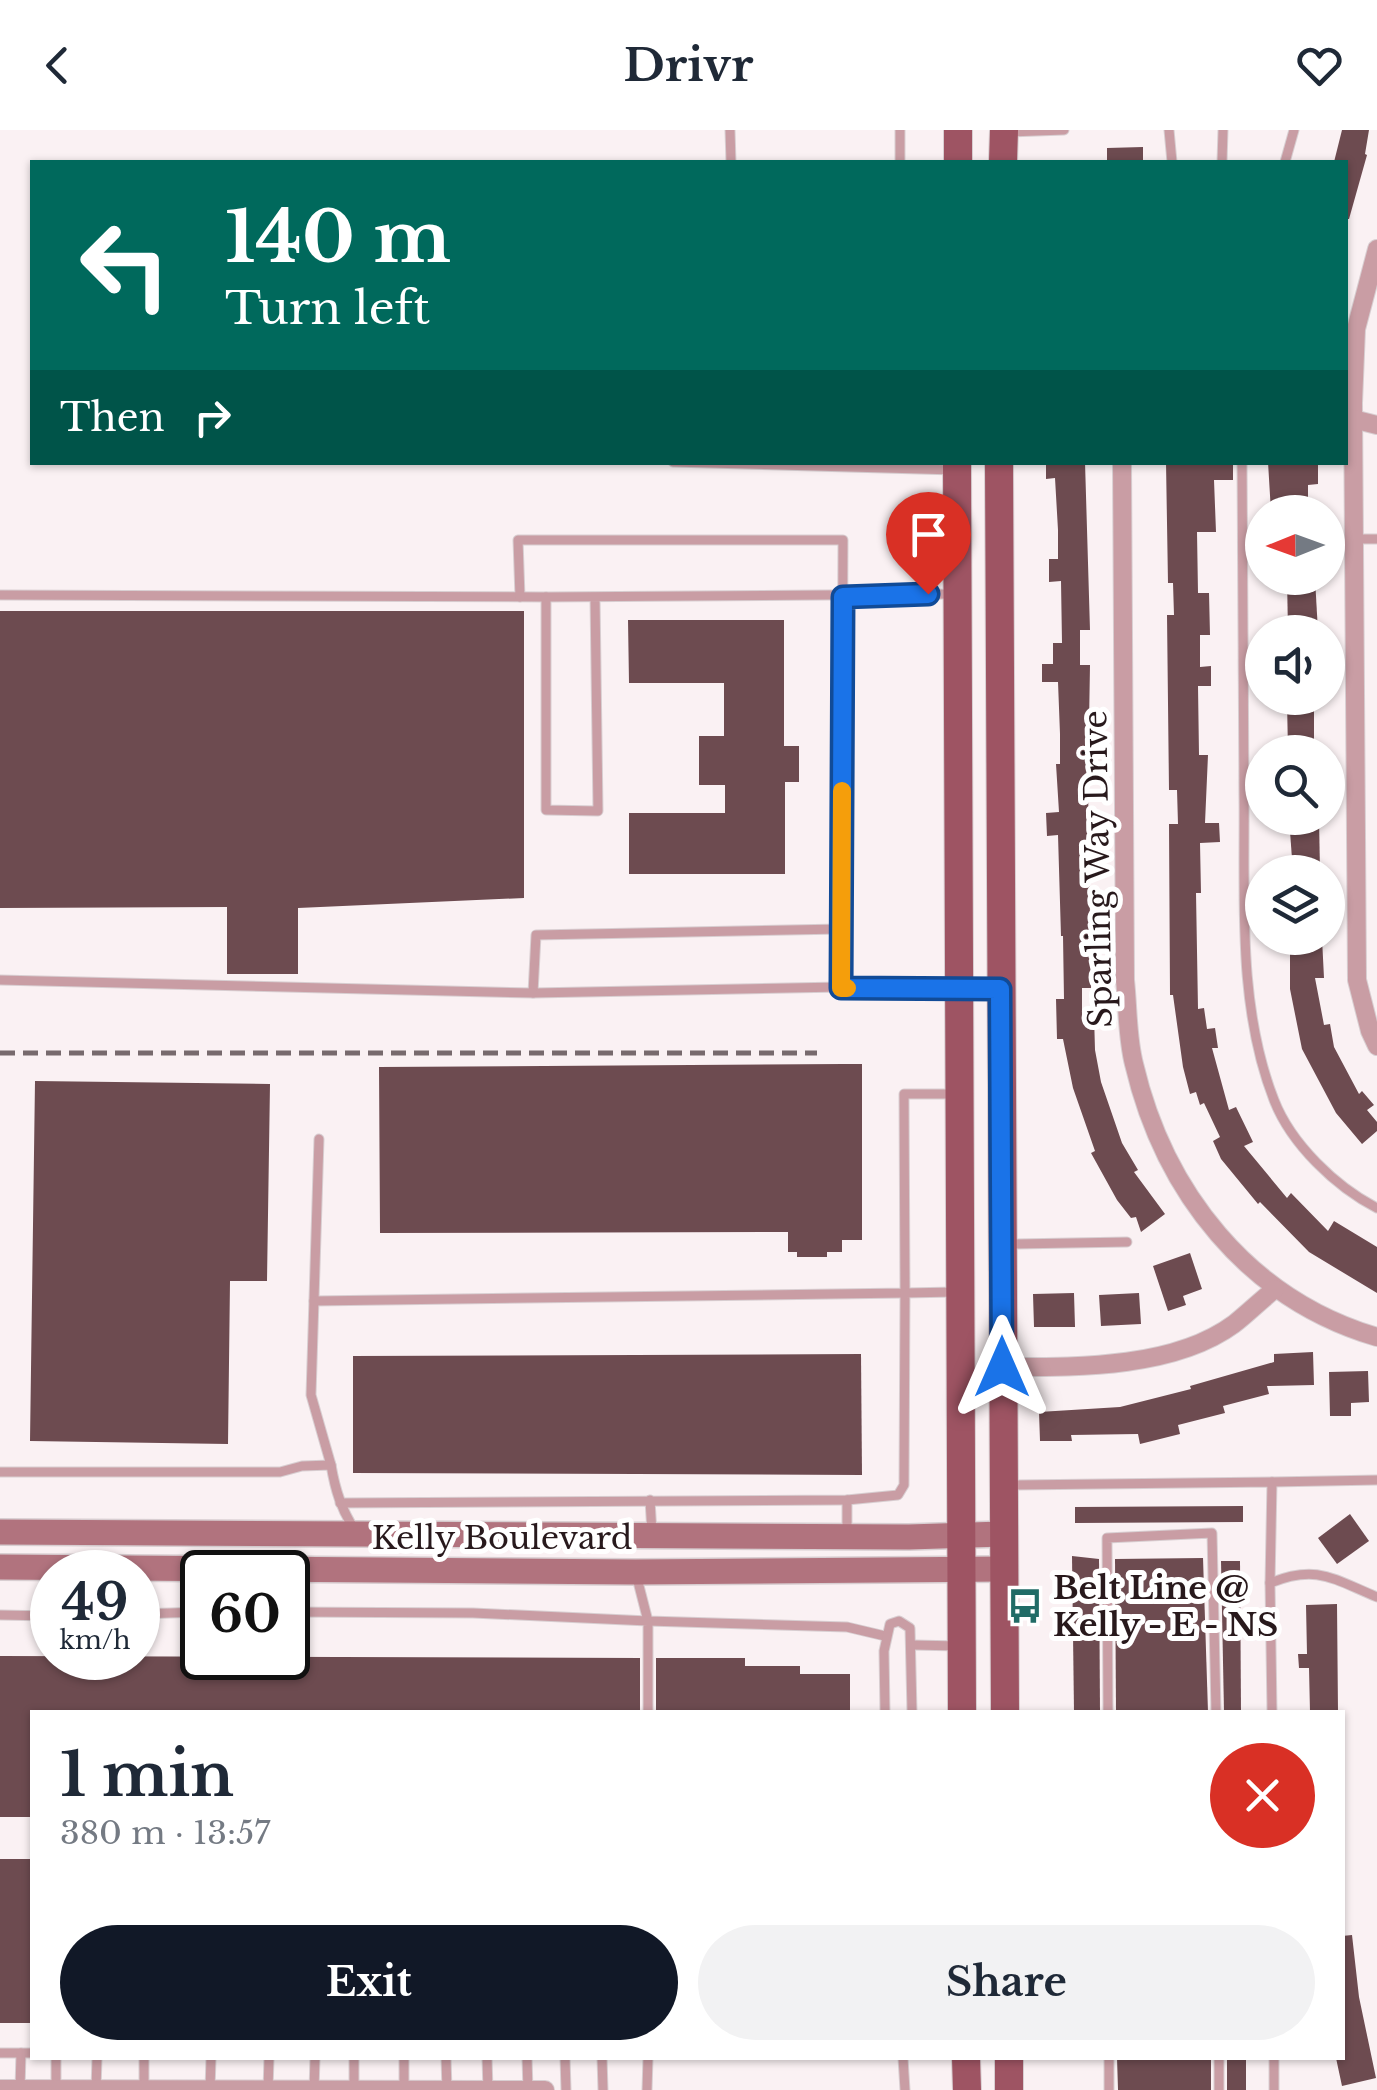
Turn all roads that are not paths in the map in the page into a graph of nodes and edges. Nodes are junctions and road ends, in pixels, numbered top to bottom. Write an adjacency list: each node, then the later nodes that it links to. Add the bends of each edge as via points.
1 (730, 130): 9 (lane)
2 (900, 130): 10 (lane)
3 (958, 130): 11 (main road)
4 (1064, 130): 8 (lane)
5 (1169, 130): 13 (lane)
6 (1223, 130): 14 (lane)
7 (1294, 130): 15 (lane)
8 (1004, 131): 12 (main road)
9 (730, 160)
10 (900, 160)
11 (958, 160)
12 (1004, 160)
13 (1172, 160)
14 (1222, 160)
15 (1286, 160)
16 (1377, 249): 17 (street)
17 (1372, 280): 18 (street, via 1356,329)
18 (1349, 418): 19 (street); 26 (street)
19 (1377, 425)
20 (866, 465): 24 (lane)
21 (999, 465): 36 (main road)
22 (1122, 465): 45 (street, Sparling Way Drive, via 1126,980 1133,1061 1180,1183 1216,1235)
23 (1242, 465): 42 (lane, via 1244,894 1256,1038 1274,1102 1307,1152 1348,1192)
24 (957, 466): 28 (main road)
25 (1377, 538): 26 (lane)
26 (1353, 539): 39 (street, via 1357,980)
27 (0, 594): 29 (lane)
28 (957, 594): 31 (lane); 37 (main road)
29 (520, 597): 30 (lane); 31 (lane, via 518,540 843,540)
30 (546, 597): 32 (lane); 32 (lane, via 546,810 598,811)
31 (843, 597): 32 (lane); 33 (lane)
32 (595, 598)
33 (841, 929): 35 (lane); 38 (lane, via 536,935)
34 (0, 980): 38 (lane)
35 (841, 988): 37 (lane); 38 (lane)
36 (1000, 989): 37 (main road); 44 (main road)
37 (957, 990): 40 (main road)
38 (533, 992)
39 (1377, 1046)
40 (958, 1094): 46 (lane, via 904,1094); 47 (main road)
41 (319, 1140): 48 (lane)
42 (1377, 1208)
43 (1126, 1242): 44 (lane)
44 (1002, 1244): 50 (main road)
45 (1274, 1288): 49 (street, Sparling Way Drive); 50 (street, via 1231,1326 1144,1360 1084,1368)
46 (905, 1292): 47 (lane); 48 (lane); 57 (lane, via 904,1485 898,1495)
47 (960, 1292): 61 (main road)
48 (314, 1301): 51 (lane, via 311,1395)
49 (1377, 1337)
50 (1002, 1367): 55 (main road)
51 (331, 1465): 52 (lane, via 280,1472); 58 (lane)
52 (0, 1472)
53 (1377, 1480): 54 (lane)
54 (1272, 1482): 55 (lane); 70 (lane)
55 (1002, 1485): 62 (main road)
56 (650, 1500): 57 (lane); 58 (lane); 64 (lane)
57 (847, 1500): 63 (lane)
58 (340, 1503): 60 (lane)
59 (0, 1532): 60 (street, Kelly Boulevard)
60 (358, 1534): 64 (street, Kelly Boulevard); 66 (street)
61 (959, 1534): 62 (street, Kelly Boulevard); 63 (street, Kelly Boulevard); 68 (main road)
62 (1002, 1534): 67 (main road)
63 (847, 1535): 64 (street, Kelly Boulevard)
64 (643, 1536): 69 (street)
65 (0, 1567): 66 (street, Kelly Boulevard)
66 (357, 1569): 69 (street, Kelly Boulevard)
67 (1003, 1569): 68 (street, Kelly Boulevard); 83 (main road)
68 (960, 1570): 69 (street, Kelly Boulevard); 78 (main road)
69 (635, 1572): 75 (lane)
70 (1270, 1583): 71 (lane, via 1297,1572 1323,1574); 86 (lane)
71 (1377, 1598)
72 (310, 1612): 75 (lane)
73 (0, 1615): 74 (lane)
74 (30, 1616)
75 (648, 1621): 76 (lane, via 847,1627); 79 (lane)
76 (886, 1636): 77 (lane, via 890,1624 899,1622 910,1628); 80 (lane)
77 (913, 1645): 78 (lane); 81 (lane)
78 (962, 1646): 82 (main road)
79 (648, 1710)
80 (885, 1710)
81 (912, 1710)
82 (962, 1710)
83 (1005, 1710)
84 (1108, 1710): 85 (lane, via 1107,1538 1212,1534)
85 (1216, 1710)
86 (1272, 1710)
87 (21, 2053): 88 (lane); 89 (lane); 111 (lane)
88 (30, 2053)
89 (0, 2054)
90 (56, 2060): 112 (lane)
91 (96, 2060): 113 (lane)
92 (144, 2060): 114 (lane)
93 (211, 2060): 117 (lane)
94 (269, 2060): 119 (lane)
95 (315, 2060): 120 (lane)
96 (354, 2060): 121 (lane)
97 (404, 2060): 123 (lane)
98 (446, 2060): 124 (lane)
99 (488, 2060): 125 (lane)
100 (527, 2060): 126 (lane)
101 (565, 2060): 128 (lane)
102 (602, 2060): 129 (lane)
103 (648, 2060): 130 (lane)
104 (904, 2060): 131 (lane)
105 (966, 2060): 132 (main road)
106 (1008, 2060): 133 (main road)
107 (1109, 2060): 134 (lane)
108 (1218, 2060): 135 (lane)
109 (1274, 2060): 136 (lane)
110 (0, 2089): 111 (street)
111 (20, 2089): 115 (street)
112 (56, 2089): 113 (street); 115 (street)
113 (96, 2089): 116 (street)
114 (144, 2089): 116 (street); 117 (street)
115 (44, 2090)
116 (118, 2090)
117 (210, 2090): 118 (street)
118 (255, 2090): 119 (street)
119 (268, 2090): 120 (street)
120 (314, 2090): 121 (street)
121 (354, 2090): 122 (street)
122 (370, 2090): 123 (street)
123 (404, 2090): 124 (street)
124 (447, 2090): 125 (street)
125 (488, 2090): 126 (street)
126 (528, 2090): 127 (street)
127 (544, 2090)
128 (566, 2090)
129 (602, 2090)
130 (646, 2090)
131 (905, 2090)
132 (967, 2090)
133 (1009, 2090)
134 (1109, 2090)
135 (1219, 2090)
136 (1274, 2090)

